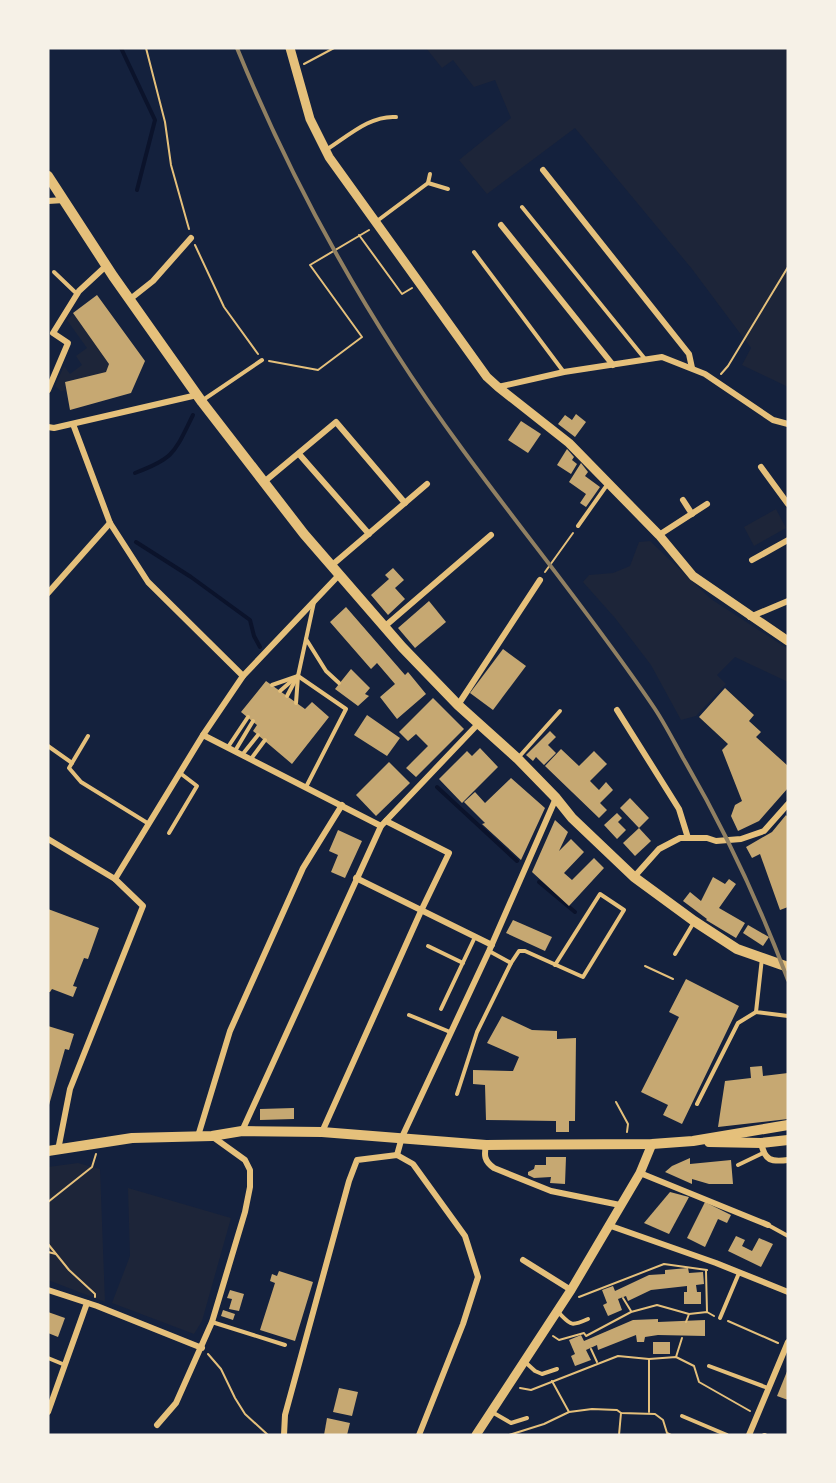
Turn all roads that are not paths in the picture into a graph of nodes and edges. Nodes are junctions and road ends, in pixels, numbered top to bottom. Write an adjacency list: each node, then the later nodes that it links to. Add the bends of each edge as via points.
1 (290, 48): 3 (street, via 310,119)
2 (396, 117): 3 (lane, via 370,122)
3 (326, 151): 12 (street)
4 (543, 170): 23 (street, via 689,354)
5 (430, 174): 7 (lane)
6 (48, 176): 9 (main road)
7 (428, 183): 8 (lane); 12 (lane)
8 (448, 189)
9 (64, 200): 10 (street); 16 (main road)
10 (48, 201)
11 (522, 207): 21 (lane)
12 (376, 224): 25 (street)
13 (501, 225): 22 (street)
14 (191, 238): 19 (street, via 153,281)
15 (474, 252): 24 (lane)
16 (106, 266): 18 (street); 19 (main road)
17 (54, 272): 18 (lane)
18 (77, 294): 26 (street, via 53,333 68,343)
19 (129, 300): 27 (main road)
20 (262, 360): 27 (lane)
21 (645, 360): 22 (street); 23 (street, via 662,357)
22 (613, 364): 24 (street)
23 (692, 368): 29 (street, via 773,420)
24 (564, 372): 25 (street)
25 (498, 387): 34 (street, via 569,443)
26 (48, 390)
27 (199, 398): 28 (street); 33 (main road)
28 (73, 424): 30 (street); 41 (street)
29 (788, 424)
30 (48, 427)
31 (299, 454): 33 (street); 37 (street, via 336,422); 43 (street)
32 (761, 467): 39 (street)
33 (264, 482): 48 (main road)
34 (608, 483): 42 (lane); 45 (street)
35 (427, 484): 37 (street)
36 (683, 500): 40 (street)
37 (405, 503): 43 (street)
38 (707, 504): 40 (street)
39 (788, 504)
40 (692, 514): 45 (street)
41 (110, 523): 51 (street); 58 (street, via 148,582)
42 (578, 526)
43 (369, 534): 48 (street)
44 (491, 535): 55 (street)
45 (659, 535): 54 (street, via 693,576)
46 (788, 540): 47 (street)
47 (752, 560)
48 (331, 566): 49 (main road)
49 (339, 575): 52 (street); 55 (main road)
50 (540, 580): 65 (street)
51 (48, 593)
52 (314, 601): 56 (lane); 58 (street)
53 (788, 601): 54 (street)
54 (750, 617): 57 (street)
55 (384, 627): 65 (main road)
56 (306, 638): 59 (lane); 60 (lane, via 326,671)
57 (788, 641)
58 (243, 676): 71 (street)
59 (298, 676): 61 (lane); 62 (lane); 63 (lane); 64 (lane); 83 (lane, via 346,709)
60 (339, 683)
61 (272, 685)
62 (280, 691)
63 (287, 696)
64 (296, 703)
65 (458, 705): 70 (main road)
66 (618, 710): 90 (street, via 679,809)
67 (560, 711): 79 (lane)
68 (248, 717): 76 (lane)
69 (253, 721): 77 (lane)
70 (478, 724): 79 (main road); 87 (street)
71 (203, 735): 76 (street); 82 (street)
72 (258, 735): 78 (lane)
73 (88, 736): 81 (lane)
74 (265, 740): 80 (lane)
75 (48, 746): 81 (lane)
76 (228, 747): 77 (street)
77 (235, 751): 78 (street)
78 (243, 755): 80 (street)
79 (518, 759): 84 (main road)
80 (251, 760): 83 (street)
81 (72, 763): 88 (lane, via 69,768 81,782)
82 (180, 773): 88 (street); 89 (lane, via 196,786)
83 (306, 787): 86 (street)
84 (556, 798): 92 (main road); 99 (street)
85 (788, 804): 90 (street, via 764,831 741,839)
86 (342, 805): 87 (street); 116 (street, via 303,868 230,1031)
87 (383, 823): 93 (street); 95 (street, via 449,853)
88 (149, 824): 94 (street)
89 (169, 834)
90 (688, 838): 92 (street, via 659,849)
91 (48, 839): 94 (street)
92 (634, 877): 96 (main road)
93 (356, 878): 95 (street); 114 (street)
94 (115, 879): 124 (street, via 143,906 70,1089)
95 (421, 911): 97 (street); 115 (street)
96 (694, 921): 100 (lane); 101 (main road, via 737,949)
97 (475, 937): 99 (street); 102 (lane)
98 (428, 946): 102 (lane)
99 (490, 948): 103 (lane); 110 (street)
100 (675, 954)
101 (762, 958): 105 (main road); 107 (lane)
102 (463, 963): 106 (lane)
103 (511, 963): 104 (lane, via 519,951 525,951); 111 (lane, via 477,1032)
104 (555, 965): 104 (lane, via 583,977 624,910 600,894)
105 (788, 967)
106 (441, 1009)
107 (756, 1012): 109 (lane); 112 (lane, via 738,1023)
108 (409, 1015): 110 (lane)
109 (788, 1016)
110 (451, 1032): 118 (street)
111 (457, 1094)
112 (697, 1104)
113 (788, 1125): 120 (main road)
114 (242, 1131): 115 (main road); 117 (main road)
115 (322, 1132): 118 (main road)
116 (198, 1136): 117 (main road); 124 (main road, via 132,1138)
117 (212, 1136): 142 (street, via 245,1160 250,1170 250,1186)
118 (402, 1137): 122 (main road); 125 (street)
119 (788, 1140): 123 (main road)
120 (693, 1141): 121 (main road); 123 (main road)
121 (652, 1144): 122 (main road); 128 (street)
122 (486, 1145): 129 (street, via 484,1156 494,1168 551,1191)
123 (762, 1148): 126 (street, via 767,1158); 127 (lane)
124 (53, 1150)
125 (397, 1155): 157 (street, via 357,1160 285,1415); 158 (street, via 413,1164 465,1236 478,1276)
126 (788, 1160)
127 (738, 1165)
128 (640, 1173): 129 (street); 131 (street)
129 (620, 1205): 130 (street)
130 (608, 1226): 134 (street); 136 (street)
131 (768, 1226): 132 (lane)
132 (788, 1236)
133 (523, 1260): 136 (street)
134 (739, 1272): 137 (street); 140 (lane)
135 (48, 1290): 138 (street)
136 (571, 1290): 139 (street)
137 (788, 1292)
138 (87, 1303): 145 (street); 148 (street)
139 (560, 1307): 141 (lane, via 570,1324); 147 (street)
140 (720, 1318)
141 (588, 1319)
142 (212, 1322): 144 (lane); 145 (street)
143 (787, 1344): 151 (street)
144 (285, 1345)
145 (202, 1348): 156 (street, via 176,1403)
146 (48, 1358): 148 (lane)
147 (524, 1360): 150 (lane, via 542,1374); 152 (street)
148 (64, 1365): 153 (street)
149 (709, 1366): 151 (lane)
150 (557, 1369)
151 (768, 1388): 161 (street)
152 (491, 1411): 155 (lane, via 511,1423); 159 (street)
153 (48, 1412)
154 (682, 1416): 160 (lane)
155 (527, 1418)
156 (157, 1425)
157 (284, 1435)
158 (419, 1435)
159 (476, 1435)
160 (727, 1435)
161 (748, 1435)

